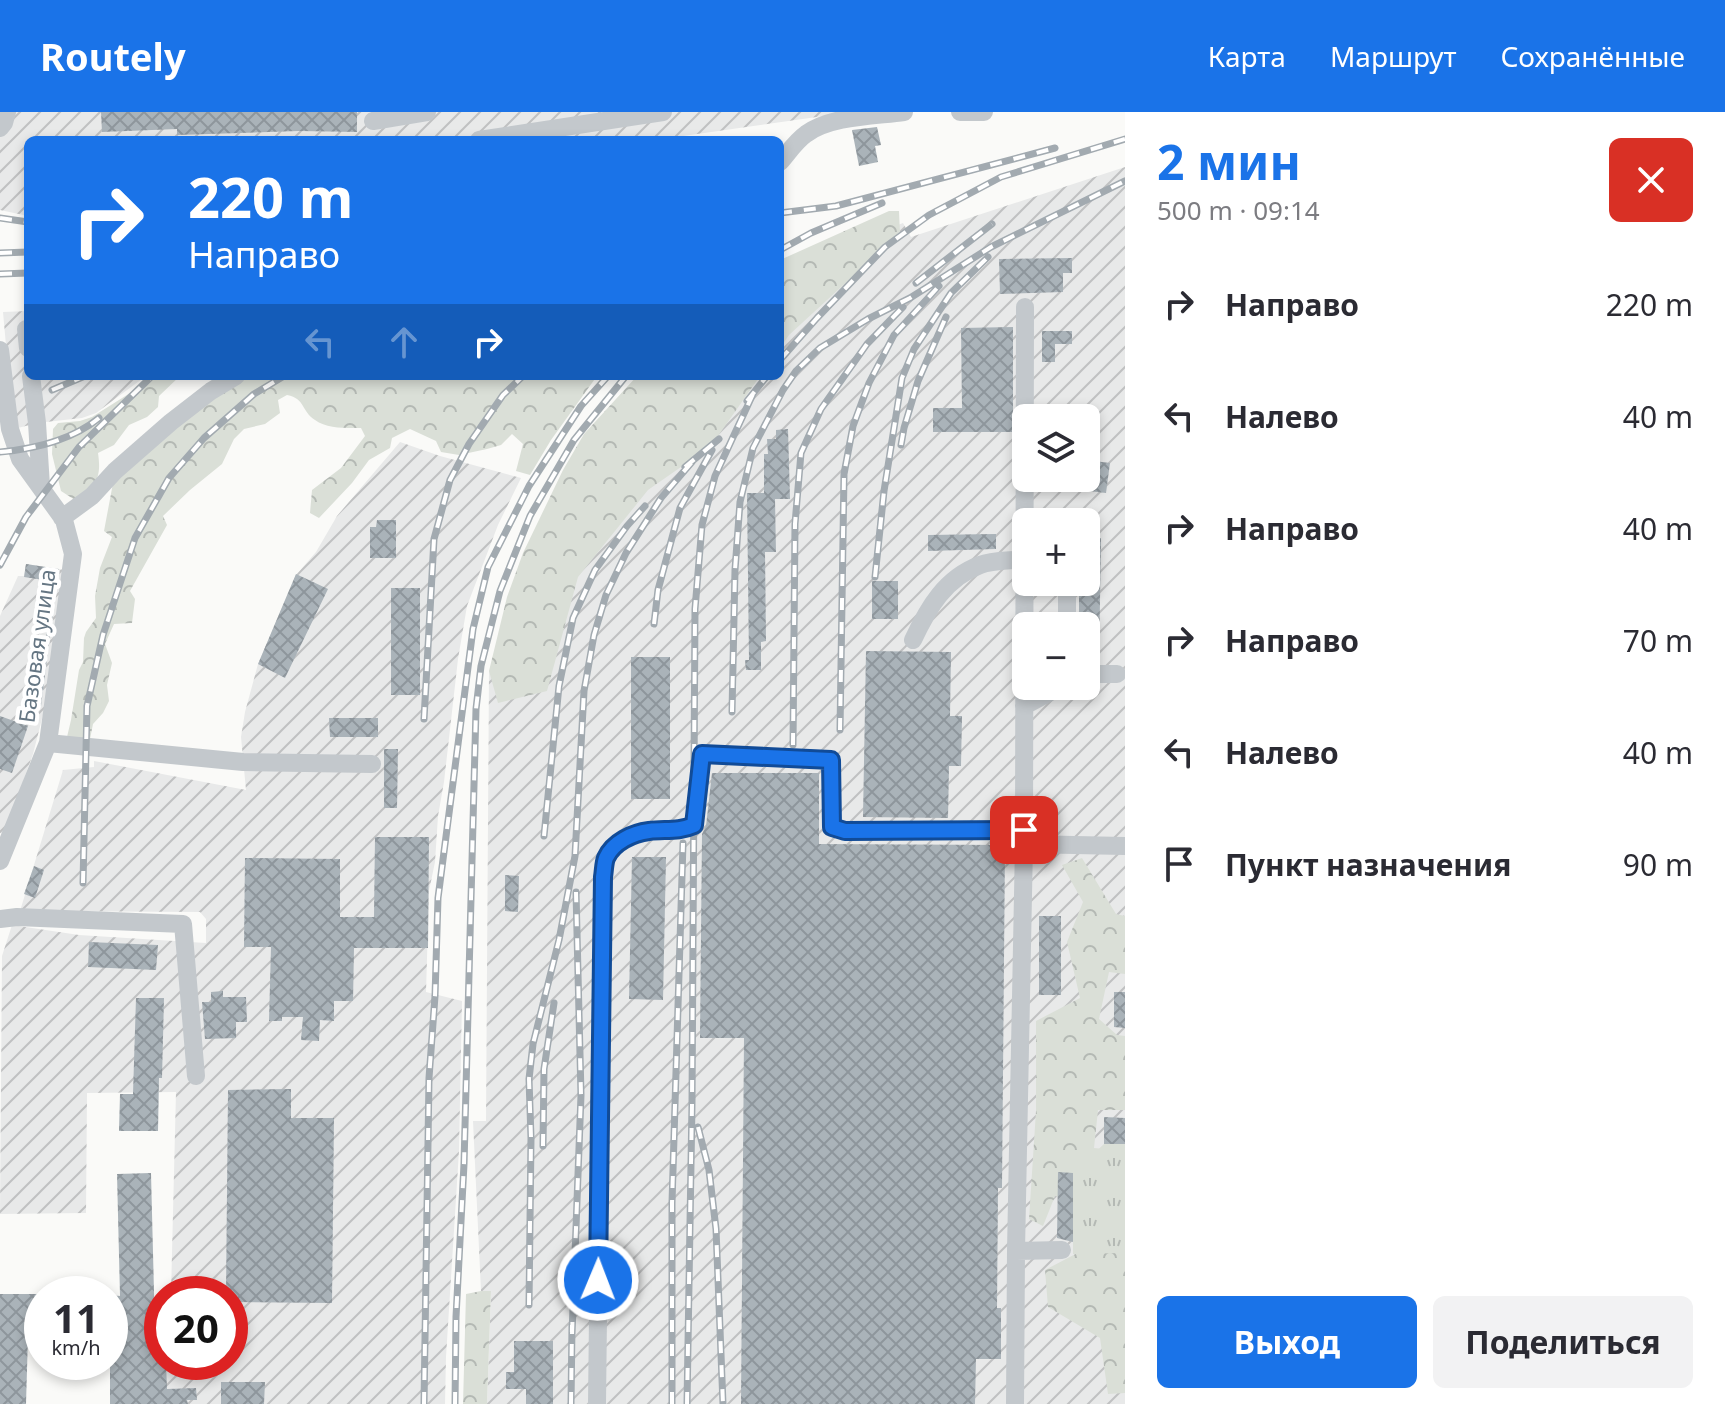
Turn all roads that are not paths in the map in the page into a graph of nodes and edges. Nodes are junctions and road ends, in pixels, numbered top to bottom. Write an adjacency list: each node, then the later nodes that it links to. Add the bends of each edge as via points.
1 (7, 112): 8 (lane)
2 (427, 112): 7 (lane)
3 (663, 112): 10 (lane)
4 (904, 112): 11 (lane, via 823,125)
5 (960, 112): 6 (lane)
6 (984, 112)
7 (372, 117): 9 (lane)
8 (0, 128)
9 (380, 136)
10 (505, 136)
11 (784, 158)
12 (1025, 307): 17 (lane)
13 (0, 350): 16 (lane, Базовая улица, via 10,429 20,459)
14 (31, 380): 16 (lane)
15 (229, 380): 18 (lane, via 171,422)
16 (42, 489): 18 (lane, Базовая улица)
17 (1025, 508)
18 (62, 518): 26 (lane, Базовая улица, via 73,554)
19 (1012, 557): 21 (lane, via 955,578 928,608)
20 (1025, 596): 25 (lane)
21 (913, 640)
22 (1100, 674): 23 (lane)
23 (1117, 674)
24 (1035, 700): 25 (lane)
25 (1024, 706): 28 (lane)
26 (48, 743): 27 (lane, via 243,762); 30 (lane, Базовая улица)
27 (372, 764)
28 (1024, 837): 29 (lane); 34 (lane); 35 (lane, via 845,831 832,827 831,760 702,754 694,825 646,831 613,847 603,877)
29 (1125, 846)
30 (0, 861)
31 (0, 919): 32 (lane, via 183,924)
32 (196, 1076)
33 (1062, 1250): 34 (lane)
34 (1016, 1251): 36 (lane)
35 (597, 1404)
36 (1015, 1404)

